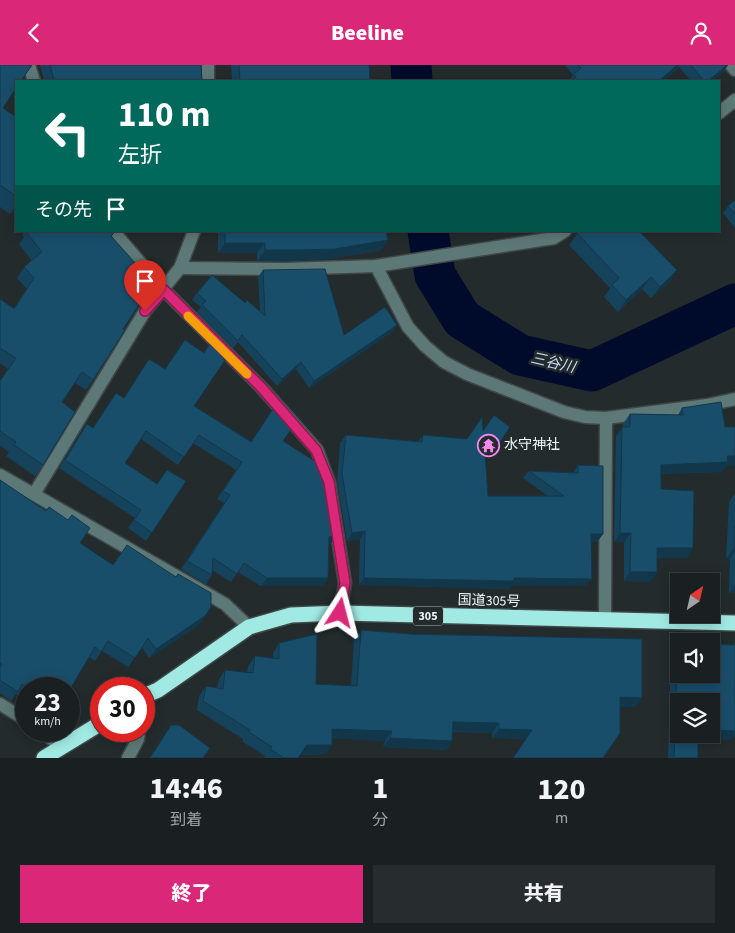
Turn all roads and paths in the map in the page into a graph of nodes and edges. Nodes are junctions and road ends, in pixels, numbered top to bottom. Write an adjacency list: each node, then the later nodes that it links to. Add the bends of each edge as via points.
1 (29, 65): 5 (street)
2 (208, 65): 6 (street)
3 (731, 65): 4 (street)
4 (735, 70)
5 (34, 80)
6 (208, 80)
7 (735, 100): 8 (street)
8 (720, 112)
9 (114, 232): 14 (street)
10 (194, 232): 13 (street)
11 (563, 232): 12 (street, via 554,238)
12 (382, 265): 13 (street, via 286,269); 16 (street, via 408,327 444,362 564,412)
13 (180, 268): 14 (street)
14 (164, 290): 18 (street, via 145,311); 19 (street, via 261,387 316,450 329,482 345,583)
15 (735, 399): 16 (street)
16 (606, 418): 20 (street)
17 (0, 475): 18 (street)
18 (34, 494): 22 (street, via 224,604)
19 (340, 613): 20 (highway, 国道305号 / 305); 22 (highway, 国道305号 / 305, via 291,615)
20 (605, 621): 21 (highway, 国道305号 / 305)
21 (735, 623)
22 (250, 627): 23 (highway, 国道305号 / 305)
23 (155, 691)
24 (0, 704): 25 (street)
25 (15, 713)
26 (90, 730): 29 (highway)
27 (55, 742): 29 (street)
28 (136, 742): 31 (street)
29 (62, 748): 30 (highway)
30 (44, 758)
31 (128, 758)

